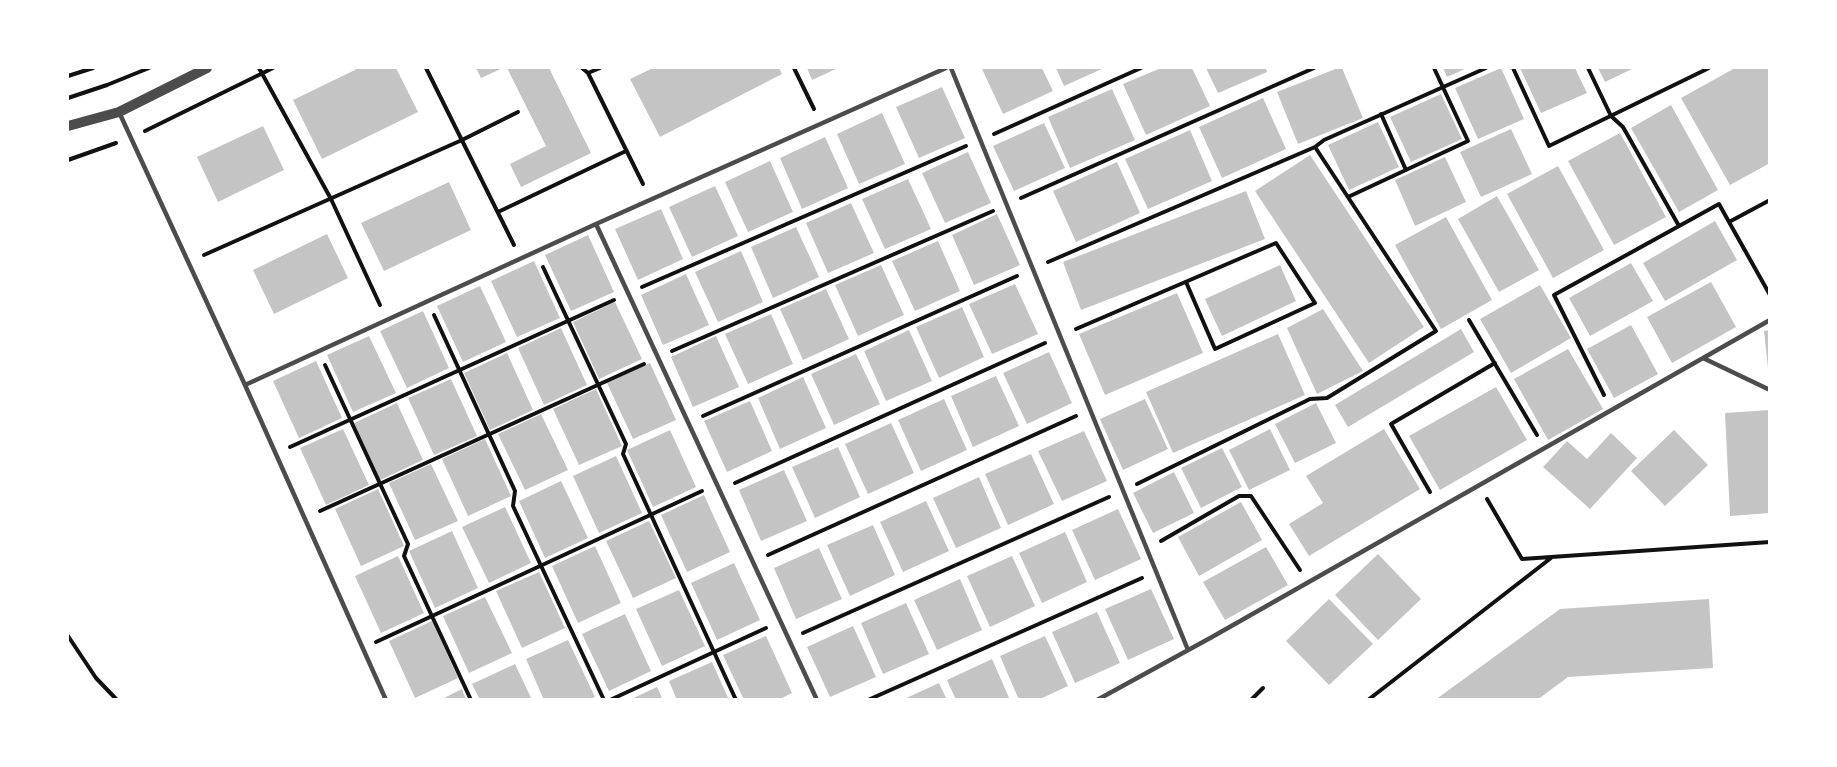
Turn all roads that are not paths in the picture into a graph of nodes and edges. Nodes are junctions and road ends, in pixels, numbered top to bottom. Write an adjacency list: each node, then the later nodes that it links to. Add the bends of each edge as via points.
1 (207, 68): 4 (street)
2 (946, 68): 6 (lane)
3 (951, 68): 11 (lane)
4 (119, 112): 5 (street); 9 (lane)
5 (68, 126)
6 (596, 224): 9 (lane); 13 (lane)
7 (1770, 320): 8 (lane)
8 (1703, 358): 10 (lane); 11 (lane)
9 (245, 385): 12 (lane)
10 (1770, 390)
11 (1188, 650): 14 (lane)
12 (386, 699)
13 (817, 699)
14 (1097, 699)

